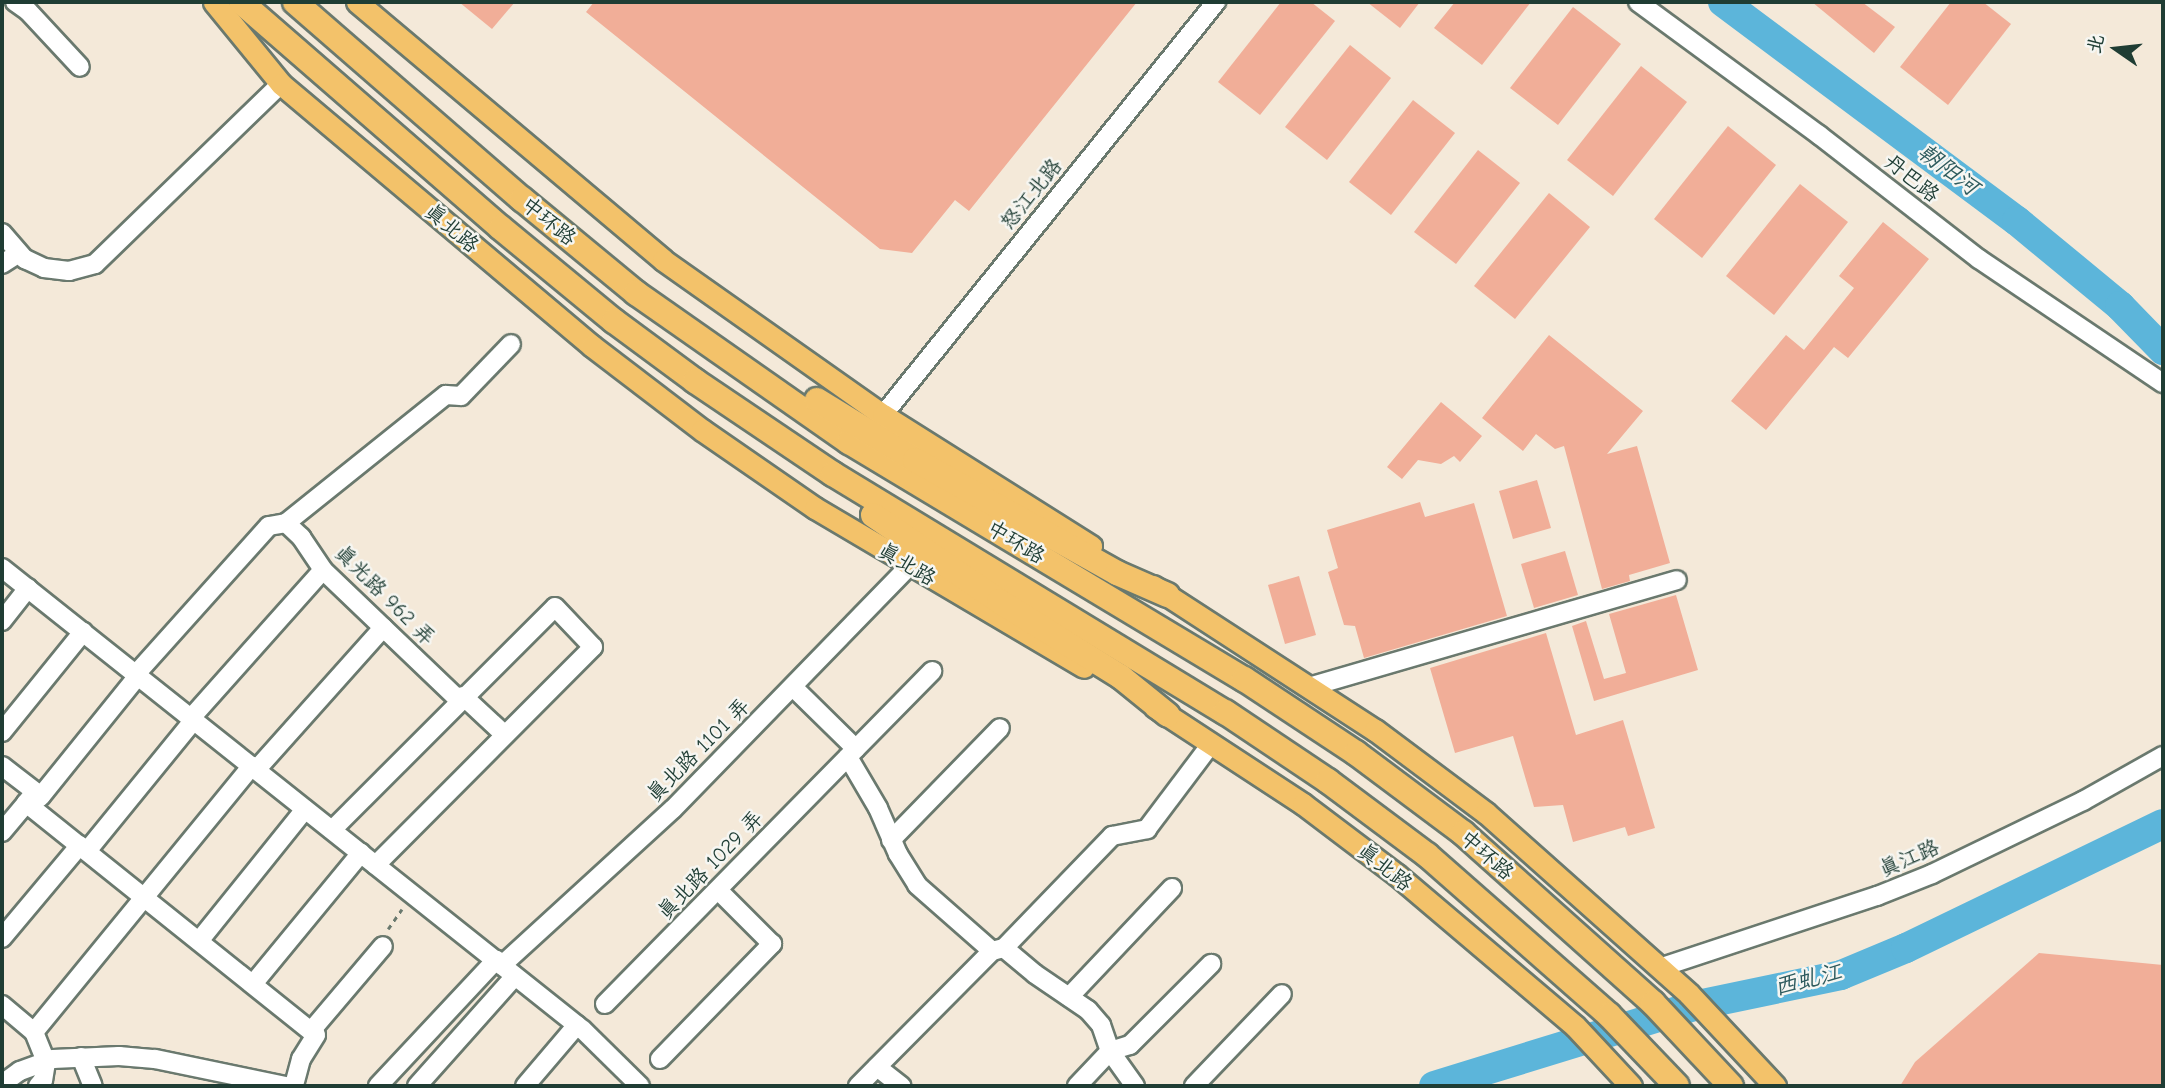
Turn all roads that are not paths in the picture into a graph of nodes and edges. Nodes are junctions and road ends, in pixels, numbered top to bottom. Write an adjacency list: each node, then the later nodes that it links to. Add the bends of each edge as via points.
1 (15, 2): 8 (street)
2 (214, 2): 9 (main road, 真北路)
3 (241, 2): 17 (highway, 中环路, via 614,321)
4 (295, 2): 13 (highway, 中环路)
5 (357, 2): 16 (main road, via 663,260)
6 (1216, 2): 16 (street, 怒江北路)
7 (1638, 2): 15 (street, 丹巴路, via 1979,259)
8 (80, 67)
9 (281, 84): 11 (street, via 95,264 78,270 52,270); 19 (main road, 真北路, via 592,346 702,430)
10 (2, 233): 11 (street)
11 (19, 253): 12 (street)
12 (2, 264)
13 (636, 293): 24 (highway, via 728,343 915,460 1116,573); 90 (highway, 中环路, via 849,442 1244,679 1356,753 1463,833 1653,1003)
14 (510, 344): 18 (street, via 461,396 446,395)
15 (2163, 383)
16 (883, 415): 24 (main road)
17 (777, 438): 33 (highway, via 888,527 1121,677); 89 (highway, 中环路, via 1328,780 1427,855 1609,1016)
18 (285, 523): 21 (street, 真光路 962 弄); 29 (street, via 269,526)
19 (909, 566): 31 (street, 真北路 1101 弄); 33 (main road, 真北路)
20 (2, 568): 23 (street)
21 (323, 570): 26 (street, 真光路 962 弄); 34 (street)
22 (1677, 580): 30 (street)
23 (28, 588): 25 (street); 27 (street)
24 (1167, 595): 30 (main road)
25 (2, 621)
26 (383, 628): 32 (street, 真光路 962 弄); 42 (street)
27 (83, 632): 29 (street); 36 (street)
28 (932, 671): 39 (street, 真北路 1029 弄)
29 (137, 675): 34 (street); 43 (street)
30 (1309, 687): 60 (main road, via 1486,813)
31 (796, 691): 39 (street); 59 (street, 真北路 1101 弄)
32 (461, 698): 37 (street, 真光路 962 弄); 37 (street, via 555,607 593,646); 45 (street)
33 (1168, 715): 38 (main road, 真北路)
34 (192, 719): 42 (street); 48 (street)
35 (1000, 728): 47 (street)
36 (2, 732)
37 (505, 735): 50 (street)
38 (1212, 744): 57 (street, via 1147,829 1112,836); 88 (main road, 真北路, via 1303,804 1397,875 1575,1026)
39 (852, 753): 47 (street); 52 (street, 真北路 1029 弄)
40 (2163, 756): 60 (street, 真江路, via 2083,801 1932,874)
41 (2, 766): 43 (street)
42 (254, 768): 44 (street); 53 (street)
43 (33, 800): 46 (street); 48 (street)
44 (305, 809): 45 (street); 55 (street)
45 (332, 830): 49 (street)
46 (2, 832)
47 (891, 839): 57 (street, via 917,884)
48 (83, 848): 53 (street); 54 (street)
49 (361, 853): 50 (street); 61 (street)
50 (376, 865): 59 (street)
51 (1172, 888): 63 (street)
52 (718, 890): 64 (street, 真北路 1029 弄); 71 (street, via 772,944)
53 (144, 897): 55 (street); 68 (street)
54 (2, 938)
55 (199, 941): 61 (street)
56 (383, 946): 67 (street)
57 (998, 949): 63 (street); 73 (street)
58 (1211, 964): 69 (street, via 1130,1045)
59 (506, 965): 66 (street); 80 (street); 81 (street)
60 (1659, 968): 91 (main road)
61 (253, 984): 67 (street)
62 (1282, 994): 87 (street)
63 (1069, 997): 69 (street, via 1101,1024)
64 (605, 1004)
65 (2, 1005): 68 (street)
66 (577, 1025): 74 (street); 82 (street)
67 (311, 1031): 79 (street, via 316,1035 301,1059)
68 (34, 1032): 72 (street)
69 (1110, 1051): 85 (street); 86 (street)
70 (81, 1057): 72 (street); 77 (street); 78 (street, via 155,1059)
71 (660, 1059)
72 (46, 1062): 75 (street, via 20,1071); 76 (street, via 43,1080)
73 (877, 1067): 83 (street); 84 (street)
74 (631, 1083)
75 (2, 1084)
76 (37, 1086)
77 (93, 1086)
78 (285, 1086)
79 (294, 1086)
80 (382, 1086)
81 (417, 1086)
82 (525, 1086)
83 (858, 1086)
84 (901, 1086)
85 (1076, 1086)
86 (1135, 1086)
87 (1194, 1086)
88 (1631, 1086)
89 (1677, 1086)
90 (1731, 1086)
91 (1775, 1086)

